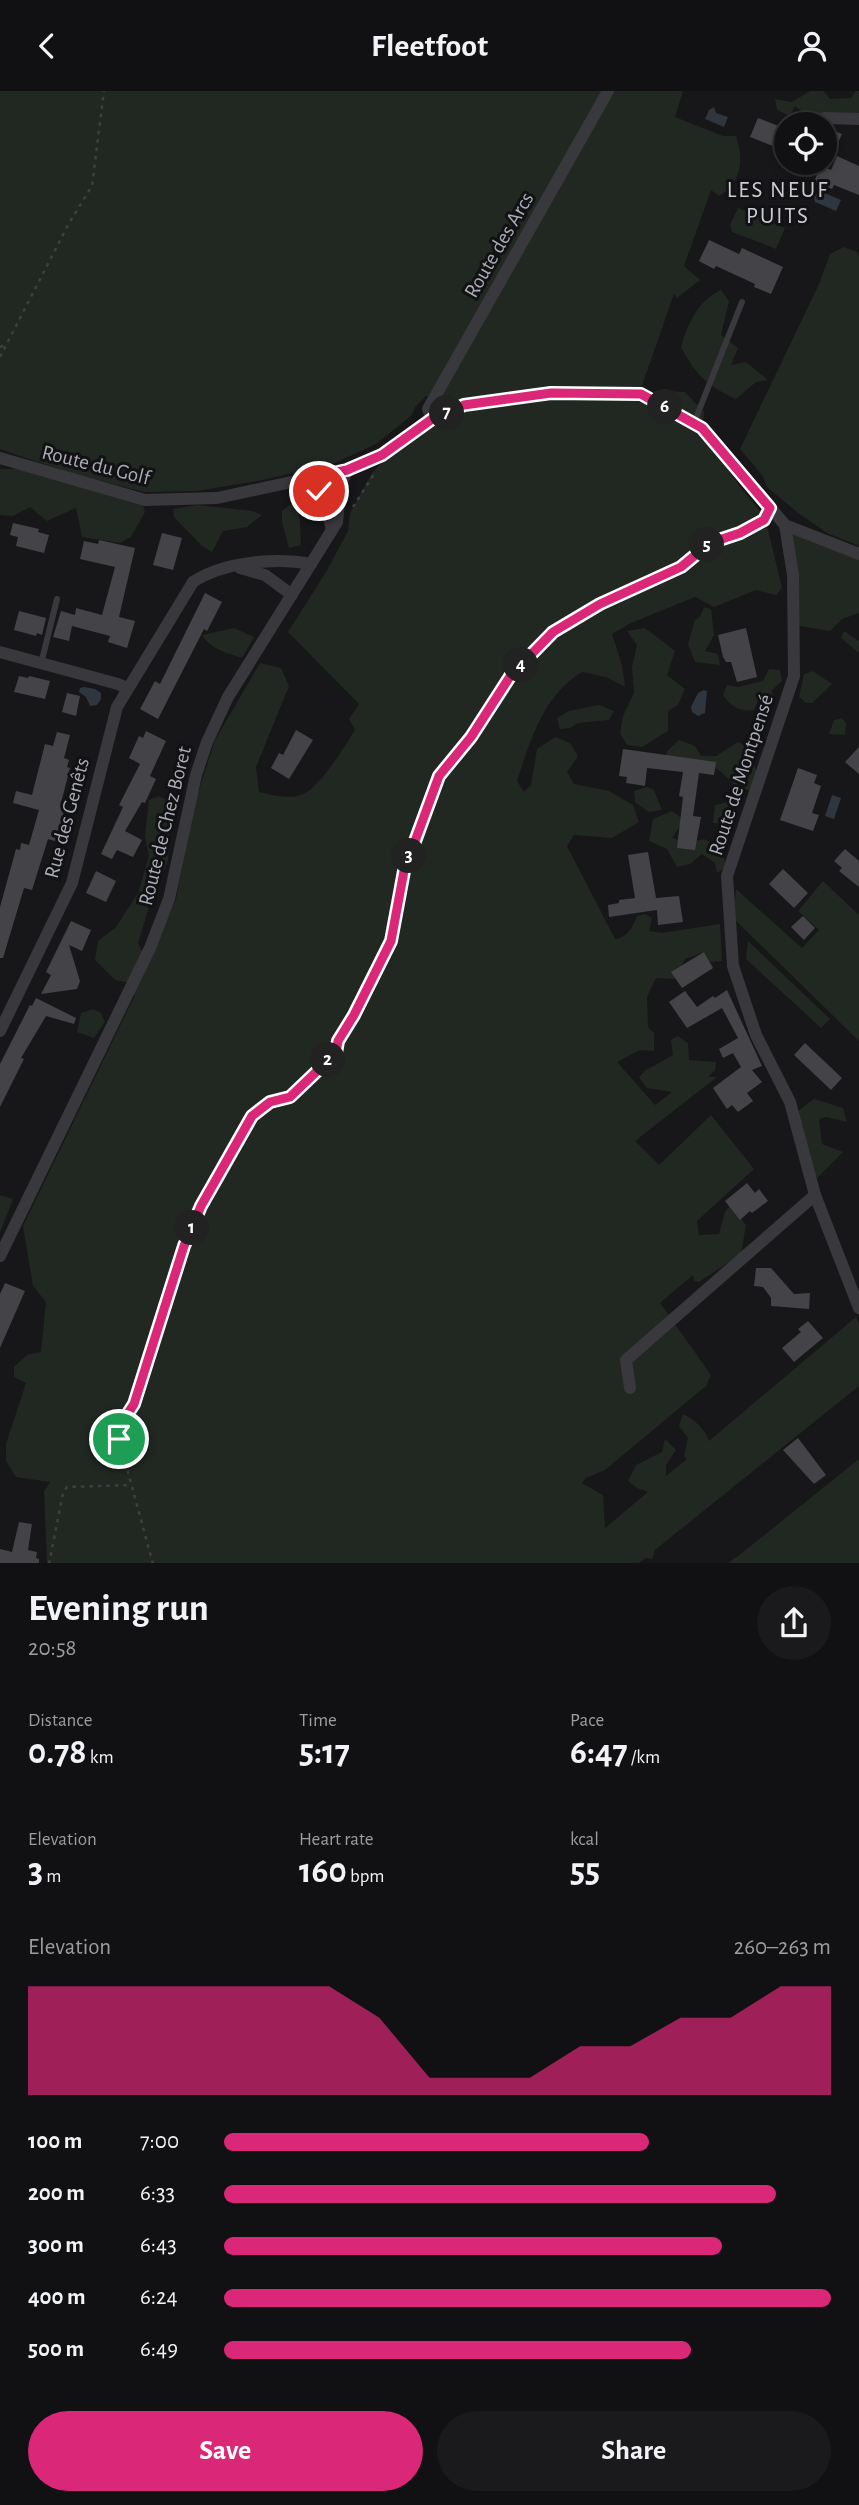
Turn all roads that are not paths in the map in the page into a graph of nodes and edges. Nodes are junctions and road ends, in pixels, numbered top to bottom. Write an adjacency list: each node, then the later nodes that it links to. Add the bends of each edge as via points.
1 (608, 91): 5 (street, Route des Arcs, via 428,409)
2 (837, 118): 3 (street)
3 (859, 119)
4 (743, 303): 6 (lane)
5 (432, 419): 6 (street, Route du Golf, via 464,405 551,393 641,394); 8 (street, Route du Golf, via 382,455)
6 (694, 423): 10 (street, Route du Golf)
7 (0, 459): 9 (street, Route du Golf, via 145,500 217,498)
8 (347, 470): 9 (street, Route du Golf); 11 (street, Route de Chez Boret)
9 (304, 479): 11 (street, via 319,491)
10 (785, 525): 12 (street, Route du Golf); 21 (street, Route de Montpensé, via 793,575 794,676 727,876 733,966 756,1035 790,1102)
11 (332, 530): 13 (street, Route de Chez Boret)
12 (859, 554)
13 (311, 564): 14 (street, Rue des Genêts, via 287,559); 15 (street, Route de Chez Boret)
14 (233, 566): 15 (street, via 265,575); 19 (street, Rue des Genêts, via 193,582)
15 (292, 595): 22 (street, Route de Chez Boret, via 228,697 206,742 169,899 150,948)
16 (57, 599): 18 (lane)
17 (0, 652): 18 (street)
18 (41, 664): 19 (street)
19 (127, 688): 20 (street, Rue des Genêts, via 117,707 72,883)
20 (0, 1031)
21 (815, 1195): 23 (street, Route de Montpensé); 24 (street, via 626,1360)
22 (0, 1256)
23 (859, 1308)
24 (630, 1388)

